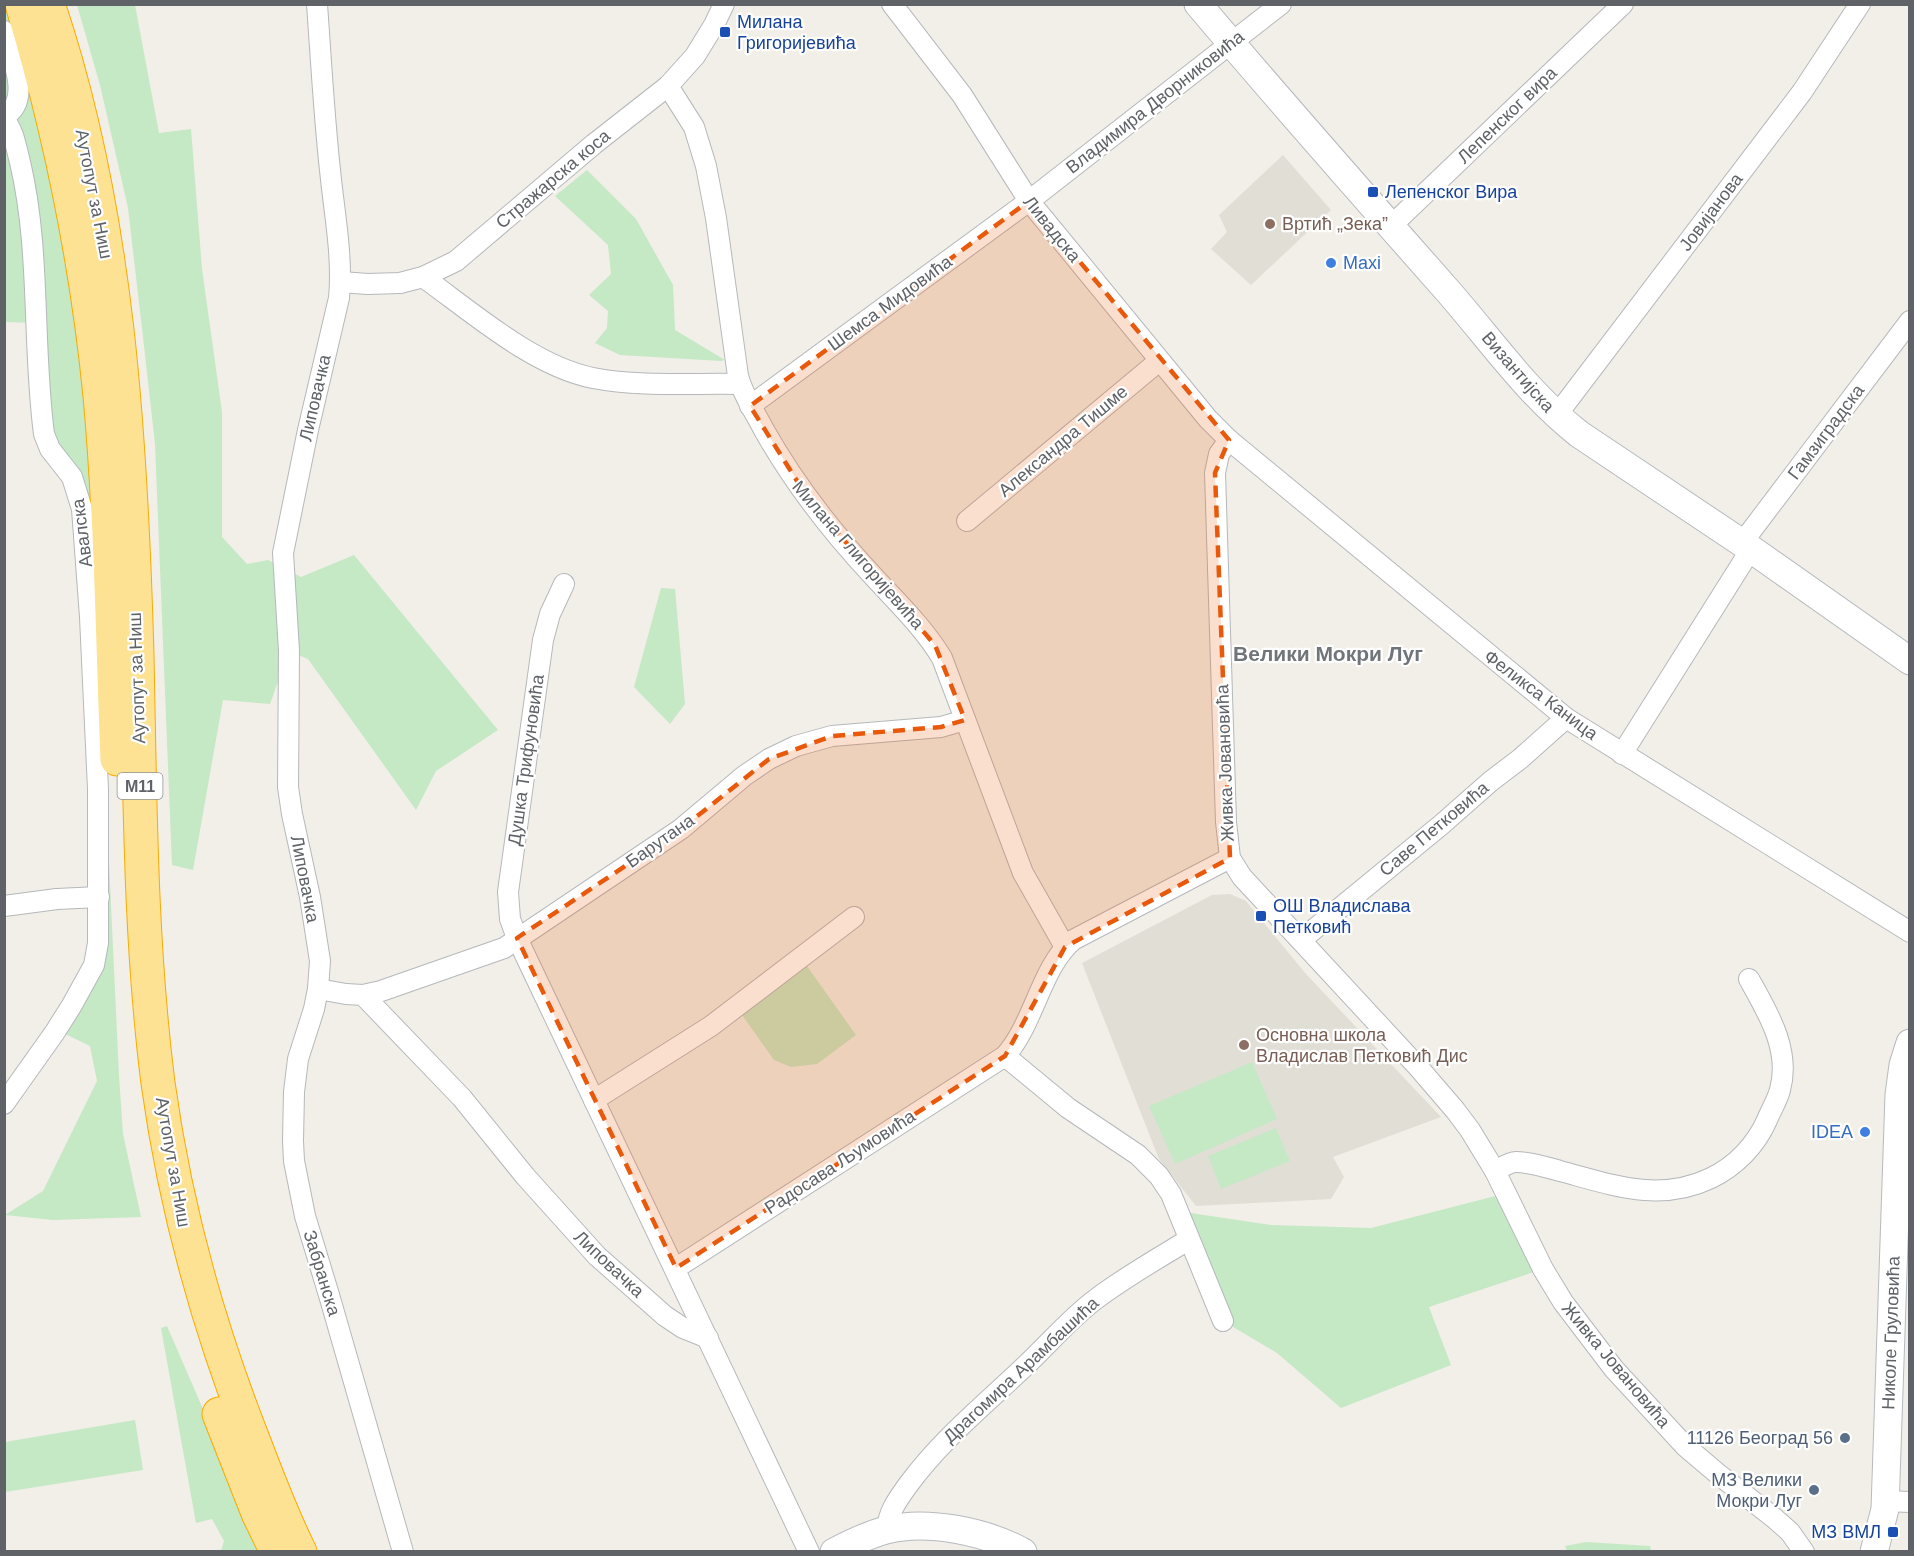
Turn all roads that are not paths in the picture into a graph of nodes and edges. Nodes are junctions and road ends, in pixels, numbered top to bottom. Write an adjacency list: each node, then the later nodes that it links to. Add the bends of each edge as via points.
1 (22, 4): 53 (highway, Аутопут за Ниш / M11, via 70,193 95,356 110,568 125,957 139,1096 153,1182 172,1265 207,1380 238,1466)
2 (48, 4): 54 (highway, Аутопут за Ниш / M11, via 93,178 123,389 137,650 144,923 158,1082 188,1244 214,1334 255,1447)
3 (317, 4): 17 (street, Липовачка)
4 (724, 4): 12 (street, Стражарска коса, via 695,56)
5 (892, 4): 14 (street, Ливадска, via 962,95)
6 (1198, 4): 11 (street, Византијска)
7 (1281, 4): 11 (street, Владимира Дворниковића)
8 (1623, 4): 15 (street, Лепенског вира)
9 (1860, 4): 22 (street, Јовијанова, via 1802,92)
10 (4, 31): 13 (street, Авалска, via 19,91 17,105)
11 (1231, 42): 14 (street, Владимира Дворниковића); 15 (street, Византијска)
12 (668, 86): 16 (street, Стражарска коса, via 477,245); 20 (street, Милана Глигоријевића, via 694,127 706,165)
13 (4, 118): 32 (street, Авалска, via 24,178 32,229 44,434 72,477 82,509 98,789)
14 (1029, 201): 19 (street, Ливадска); 21 (street, Шемса Мидовића)
15 (1391, 225): 22 (street, Византијска)
16 (423, 278): 17 (street, Стражарска коса, via 400,283); 20 (street, via 531,353 590,378)
17 (341, 282): 40 (street, Липовачка, via 283,553 289,651 288,787 318,948)
18 (1910, 321): 25 (street, Гамзиградска)
19 (1160, 361): 23 (street, Ливадска); 24 (street, Александра Тишме)
20 (740, 384): 21 (street, Милана Глигоријевића)
21 (750, 406): 29 (street, Милана Глигоријевића, via 782,463 809,500 934,645)
22 (1556, 416): 25 (street, Византијска)
23 (1229, 440): 28 (street, Феликса Каница); 31 (street, Живка Јовановића, via 1215,473)
24 (967, 521)
25 (1747, 546): 27 (street, Византијска); 30 (street, Гамзиградска)
26 (564, 584): 36 (street, Душка Трифуновића, via 550,614 536,680 508,892 510,919)
27 (1910, 661)
28 (1566, 718): 30 (street, Феликса Каница); 37 (street, Саве Петковића)
29 (965, 720): 36 (street, Барутана, via 941,727 832,736 769,759 681,829); 38 (street, Милана Глигоријевића, via 1023,873)
30 (1622, 754): 35 (street, Феликса Каница)
31 (1230, 858): 37 (street, Живка Јовановића, via 1242,877); 38 (street, Радосава Љумовића, via 1082,934)
32 (99, 897): 33 (street); 45 (street, Авалска, via 94,965 55,1032)
33 (4, 906)
34 (854, 917): 44 (street, via 711,1026)
35 (1910, 932)
36 (517, 938): 41 (street, Барутана, via 504,948); 44 (street, Душка Трифуновића)
37 (1301, 940): 46 (street, Живка Јовановића, via 1439,1090)
38 (1065, 947): 43 (street, Радосава Љумовића)
39 (1749, 979): 46 (street, via 1783,1053 1782,1079 1762,1131 1748,1151 1729,1167 1685,1188 1653,1191 1514,1161)
40 (318, 989): 41 (street); 55 (street, Забранска, via 298,1059 292,1119 294,1161 305,1216)
41 (363, 995): 50 (street, Липовачка, via 462,1098 597,1256 665,1316)
42 (1910, 1043): 51 (street, Николе Груловића, via 1899,1095)
43 (1005, 1056): 47 (street, via 1068,1108 1138,1155 1159,1176 1171,1194); 48 (street, Радосава Љумовића)
44 (594, 1100): 48 (street, Душка Трифуновића)
45 (4, 1104)
46 (1495, 1171): 59 (street, Живка Јовановића, via 1563,1302 1614,1369 1685,1446 1790,1532)
47 (1188, 1240): 49 (street); 52 (street, Драгомира Арамбашића, via 1095,1300 965,1420 938,1447 899,1498)
48 (676, 1268): 50 (street, Душка Трифуновића)
49 (1223, 1321)
50 (708, 1338): 56 (street)
51 (1898, 1501): 60 (street, Николе Груловића, via 1882,1524)
52 (887, 1530): 57 (street); 58 (street, via 920,1526 965,1532)
53 (277, 1551)
54 (300, 1551)
55 (403, 1551)
56 (809, 1551)
57 (834, 1551)
58 (1023, 1551)
59 (1804, 1551)
60 (1874, 1551)

